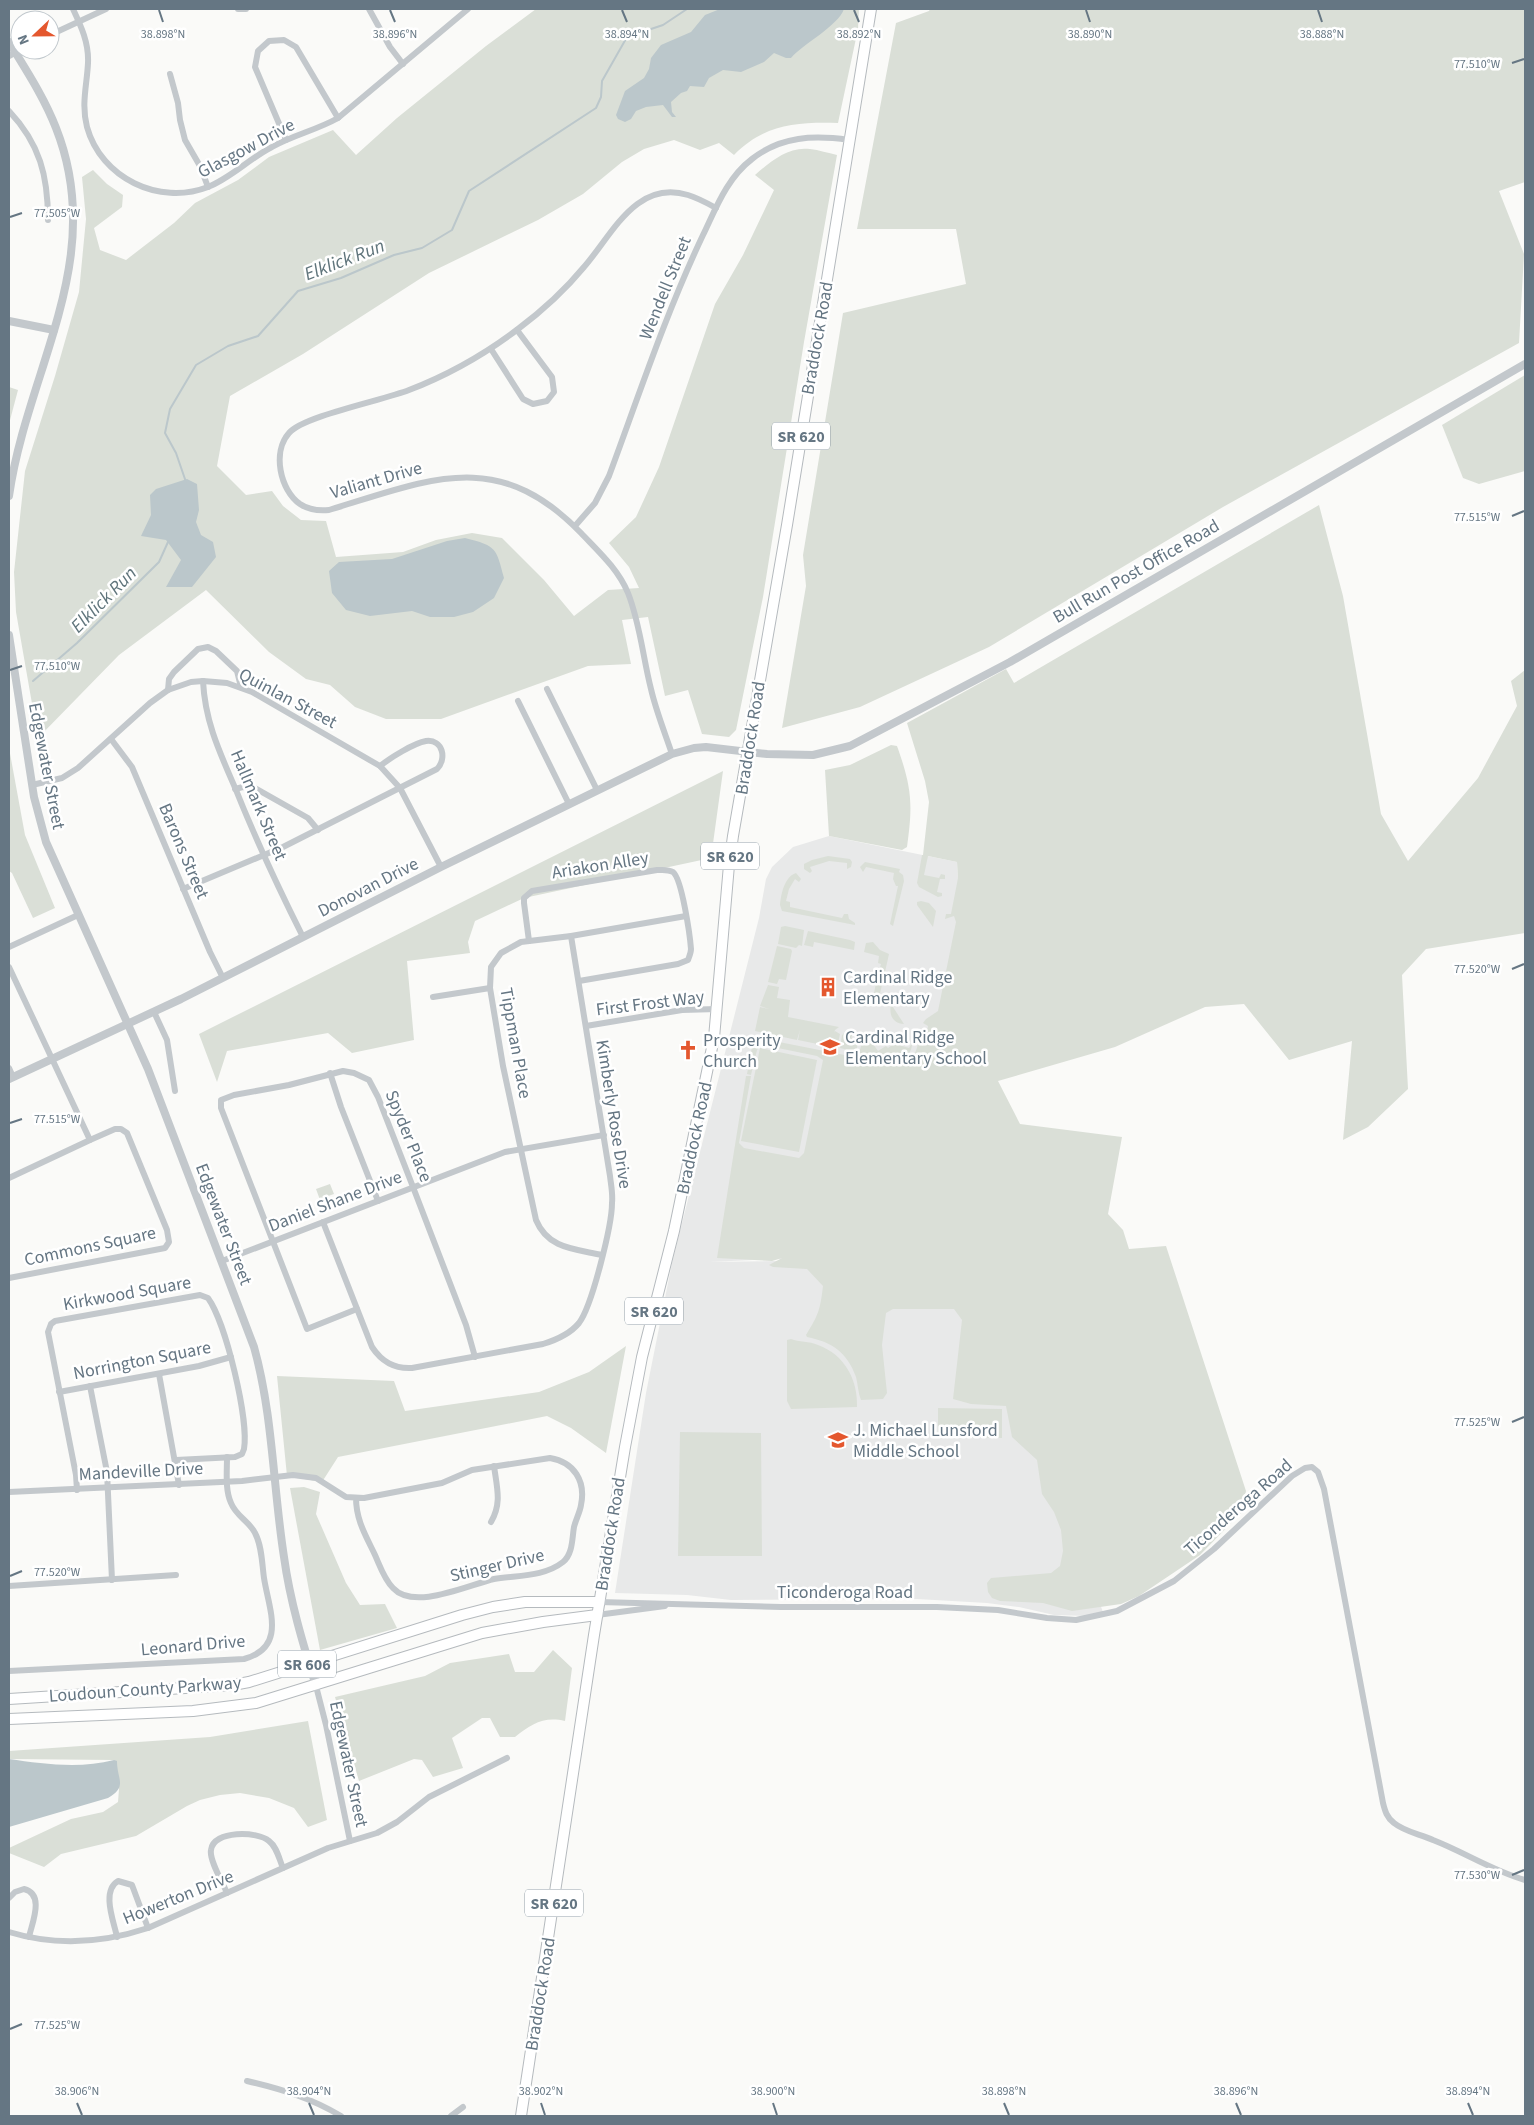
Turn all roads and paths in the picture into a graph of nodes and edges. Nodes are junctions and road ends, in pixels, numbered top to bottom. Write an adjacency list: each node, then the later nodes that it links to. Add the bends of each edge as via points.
1 (73, 9): 8 (street, Glasgow Drive)
2 (106, 9): 8 (street)
3 (238, 9): 4 (street)
4 (246, 9)
5 (369, 9): 11 (street)
6 (871, 9): 16 (main road, Braddock Road / SR 620)
7 (465, 10): 11 (street, Glasgow Drive)
8 (79, 22): 9 (street); 17 (street, Glasgow Drive, via 88,55 85,118 91,139 103,158 125,178 151,190 180,193)
9 (60, 31)
10 (20, 60): 21 (street, via 38,88 57,129 73,201 73,249 65,295)
11 (402, 64): 14 (street, Glasgow Drive)
12 (170, 74): 17 (street, via 185,140)
13 (9, 111): 19 (street, via 30,138 41,162 47,188)
14 (338, 118): 15 (street, Glasgow Drive); 15 (street, via 296,47 284,40 269,41 258,51 255,67)
15 (286, 140): 17 (street, Glasgow Drive)
16 (849, 140): 18 (street, Wendell Street, via 812,136 771,147 740,169 724,190); 34 (main road, Braddock Road / SR 620)
17 (208, 187)
18 (716, 208): 22 (street, Valiant Drive, via 679,193 660,194 642,200 626,213 568,284); 26 (street, Wendell Street, via 675,295 609,476 595,503)
19 (48, 220)
20 (9, 321): 21 (street)
21 (54, 330): 25 (street, via 14,463)
22 (517, 330): 23 (street, Valiant Drive); 23 (street, via 552,377 554,392 543,404 532,404 523,399)
23 (491, 348): 26 (street, Valiant Drive, via 451,372 409,390 295,427 281,448 280,465 286,485 299,503 329,510 435,480 481,478 508,484 537,496)
24 (1525, 364): 34 (street, Bull Run Post Office Road, via 1010,662 850,746 813,754)
25 (9, 496)
26 (574, 526): 35 (street, Valiant Drive, via 607,560 628,593 654,701)
27 (9, 635): 37 (street, Edgewater Street)
28 (203, 681): 29 (street, Quinlan Street); 31 (street, Quinlan Street); 38 (street, Hallmark Street, via 209,727)
29 (241, 687): 31 (street, via 237,670 208,647 198,649 174,672 169,679); 36 (street, Quinlan Street)
30 (547, 689): 40 (street)
31 (168, 690): 33 (street, Quinlan Street)
32 (518, 701): 41 (street)
33 (111, 739): 37 (street, Quinlan Street, via 74,771 50,782); 45 (street, Barons Street, via 132,767)
34 (747, 752): 35 (street, Donovan Drive, via 706,747); 57 (main road, Braddock Road / SR 620, via 729,865)
35 (672, 754): 40 (street, Donovan Drive)
36 (380, 766): 39 (street, Quinlan Street); 39 (street, via 424,741 439,745 443,754 440,766)
37 (32, 785): 46 (street, Edgewater Street, via 46,842)
38 (235, 788): 42 (street, via 255,788 308,818); 43 (street, Hallmark Street)
39 (400, 788): 42 (street); 44 (street, Quinlan Street)
40 (597, 790): 41 (street, Donovan Drive)
41 (569, 804): 44 (street, Donovan Drive)
42 (318, 830): 43 (street)
43 (263, 856): 45 (street); 49 (street, Hallmark Street)
44 (441, 867): 49 (street, Donovan Drive)
45 (183, 889): 53 (street, Barons Street)
46 (78, 915): 51 (street); 59 (street, Edgewater Street)
47 (686, 916): 48 (street, Tippman Place); 50 (street, Ariakon Alley, via 678,879 673,872 657,870 532,891 524,898); 54 (street, Ariakon Alley, via 691,951 688,960)
48 (571, 936): 50 (street, Tippman Place); 54 (street, Kimberly Rose Drive)
49 (303, 937): 53 (street, Donovan Drive)
50 (529, 941): 55 (street, Tippman Place, via 512,946 496,959 491,967)
51 (9, 947)
52 (9, 967): 61 (street)
53 (222, 978): 58 (street, Donovan Drive)
54 (578, 981): 60 (street, Kimberly Rose Drive)
55 (490, 988): 56 (street); 68 (street, Tippman Place)
56 (433, 997)
57 (717, 1009): 60 (street, First Frost Way, via 682,1010); 97 (main road, Braddock Road / SR 620, via 702,1105 642,1357)
58 (154, 1012): 59 (street, Donovan Drive); 65 (street, via 166,1040)
59 (128, 1024): 61 (street, Donovan Drive); 75 (street, Edgewater Street, via 158,1091)
60 (586, 1026): 66 (street, Kimberly Rose Drive)
61 (52, 1059): 64 (street, Donovan Drive); 67 (street)
62 (9, 1068): 64 (street)
63 (330, 1073): 70 (street, Spyder Place, via 350,1071 369,1080); 71 (street); 73 (street, Spyder Place, via 289,1086 221,1100 221,1108)
64 (11, 1078)
65 (175, 1091)
66 (604, 1135): 68 (street, Daniel Shane Drive); 74 (street, Kimberly Rose Drive, via 612,1205)
67 (90, 1140): 69 (street, Commons Square); 76 (street, Commons Square, via 115,1129 127,1133 167,1230 169,1242 166,1248)
68 (520, 1149): 70 (street, Daniel Shane Drive); 74 (street, Tippman Place, via 540,1229 556,1245)
69 (9, 1178)
70 (413, 1187): 71 (street, Daniel Shane Drive); 79 (street, Spyder Place)
71 (378, 1201): 72 (street, Daniel Shane Drive)
72 (323, 1222): 73 (street, Daniel Shane Drive); 77 (street, Kimberly Rose Drive)
73 (273, 1241): 75 (street, Daniel Shane Drive); 77 (street, via 307,1329)
74 (602, 1256): 79 (street, Kimberly Rose Drive, via 585,1314 569,1332 543,1344)
75 (222, 1261): 86 (street, Edgewater Street, via 260,1367)
76 (9, 1278)
77 (357, 1309): 79 (street, Kimberly Rose Drive, via 372,1347 384,1362 412,1368)
78 (231, 1356): 80 (street, Norrington Square); 82 (street, Kirkwood Square, via 210,1301 200,1294 58,1320 51,1324 48,1332); 83 (street, Kirkwood Square, via 240,1396 245,1445 238,1456)
79 (475, 1357)
80 (159, 1374): 81 (street, Norrington Square); 84 (street)
81 (90, 1386): 82 (street, Norrington Square); 89 (street)
82 (59, 1392): 90 (street, Kirkwood Square)
83 (227, 1457): 84 (street); 87 (street, Leonard Drive)
84 (176, 1460): 88 (street)
85 (494, 1466): 92 (street, Stinger Drive, via 472,1470 442,1483); 92 (street, Stinger Drive, via 550,1458 560,1459 577,1473 582,1496 571,1549 565,1560 552,1570 478,1583 426,1598 403,1595 384,1577 356,1513); 93 (street, via 498,1511)
86 (274, 1478): 87 (street, Mandeville Drive); 92 (street, via 308,1476 346,1497); 100 (street, Edgewater Street, via 288,1584)
87 (228, 1482): 88 (street, Mandeville Drive); 101 (street, Leonard Drive, via 231,1503 251,1526 258,1540 273,1621 268,1642 258,1653 244,1659)
88 (179, 1485): 89 (street, Mandeville Drive)
89 (108, 1488): 90 (street, Mandeville Drive); 95 (street)
90 (77, 1490): 91 (street, Mandeville Drive)
91 (9, 1492)
92 (356, 1498)
93 (491, 1522)
94 (176, 1575): 95 (street)
95 (112, 1580): 96 (street)
96 (9, 1586)
97 (599, 1602): 98 (street, Ticonderoga Road); 99 (main road, Braddock Road / SR 620); 100 (main road, Loudoun County Parkway / SR 606, via 544,1601 493,1607)
98 (684, 1603): 99 (street, Ticonderoga Road); 108 (street, Ticonderoga Road, via 937,1607 998,1610 1076,1620 1101,1615 1131,1605 1174,1581 1214,1549 1292,1476 1312,1467 1318,1472 1324,1489 1388,1816 1404,1829)
99 (597, 1615): 102 (main road, Loudoun County Parkway / SR 606, via 482,1633); 119 (main road, Braddock Road / SR 620)
100 (309, 1663): 102 (street, Edgewater Street); 103 (main road, Loudoun County Parkway / SR 606, via 233,1685)
101 (9, 1671)
102 (316, 1686): 104 (main road, Loudoun County Parkway / SR 606, via 256,1704 193,1712); 106 (street, Edgewater Street)
103 (9, 1699)
104 (9, 1719)
105 (507, 1758): 106 (street, Howerton Drive, via 429,1797 396,1822)
106 (350, 1841): 107 (street, Howerton Drive)
107 (283, 1868): 109 (street, Howerton Drive); 109 (street, via 274,1847 266,1839 250,1835 220,1837 212,1846 211,1856)
108 (1525, 1880)
109 (227, 1894): 111 (street, Howerton Drive)
110 (9, 1898): 113 (street, via 24,1889 35,1898)
111 (148, 1928): 114 (street, Howerton Drive); 114 (street, via 132,1885 118,1881 111,1887 109,1896)
112 (9, 1932): 113 (street, Howerton Drive)
113 (29, 1937): 114 (street, Howerton Drive, via 66,1941)
114 (117, 1937)
115 (247, 2081): 117 (street, via 286,2090)
116 (464, 2108): 118 (street)
117 (341, 2116)
118 (451, 2116)
119 (521, 2116)

